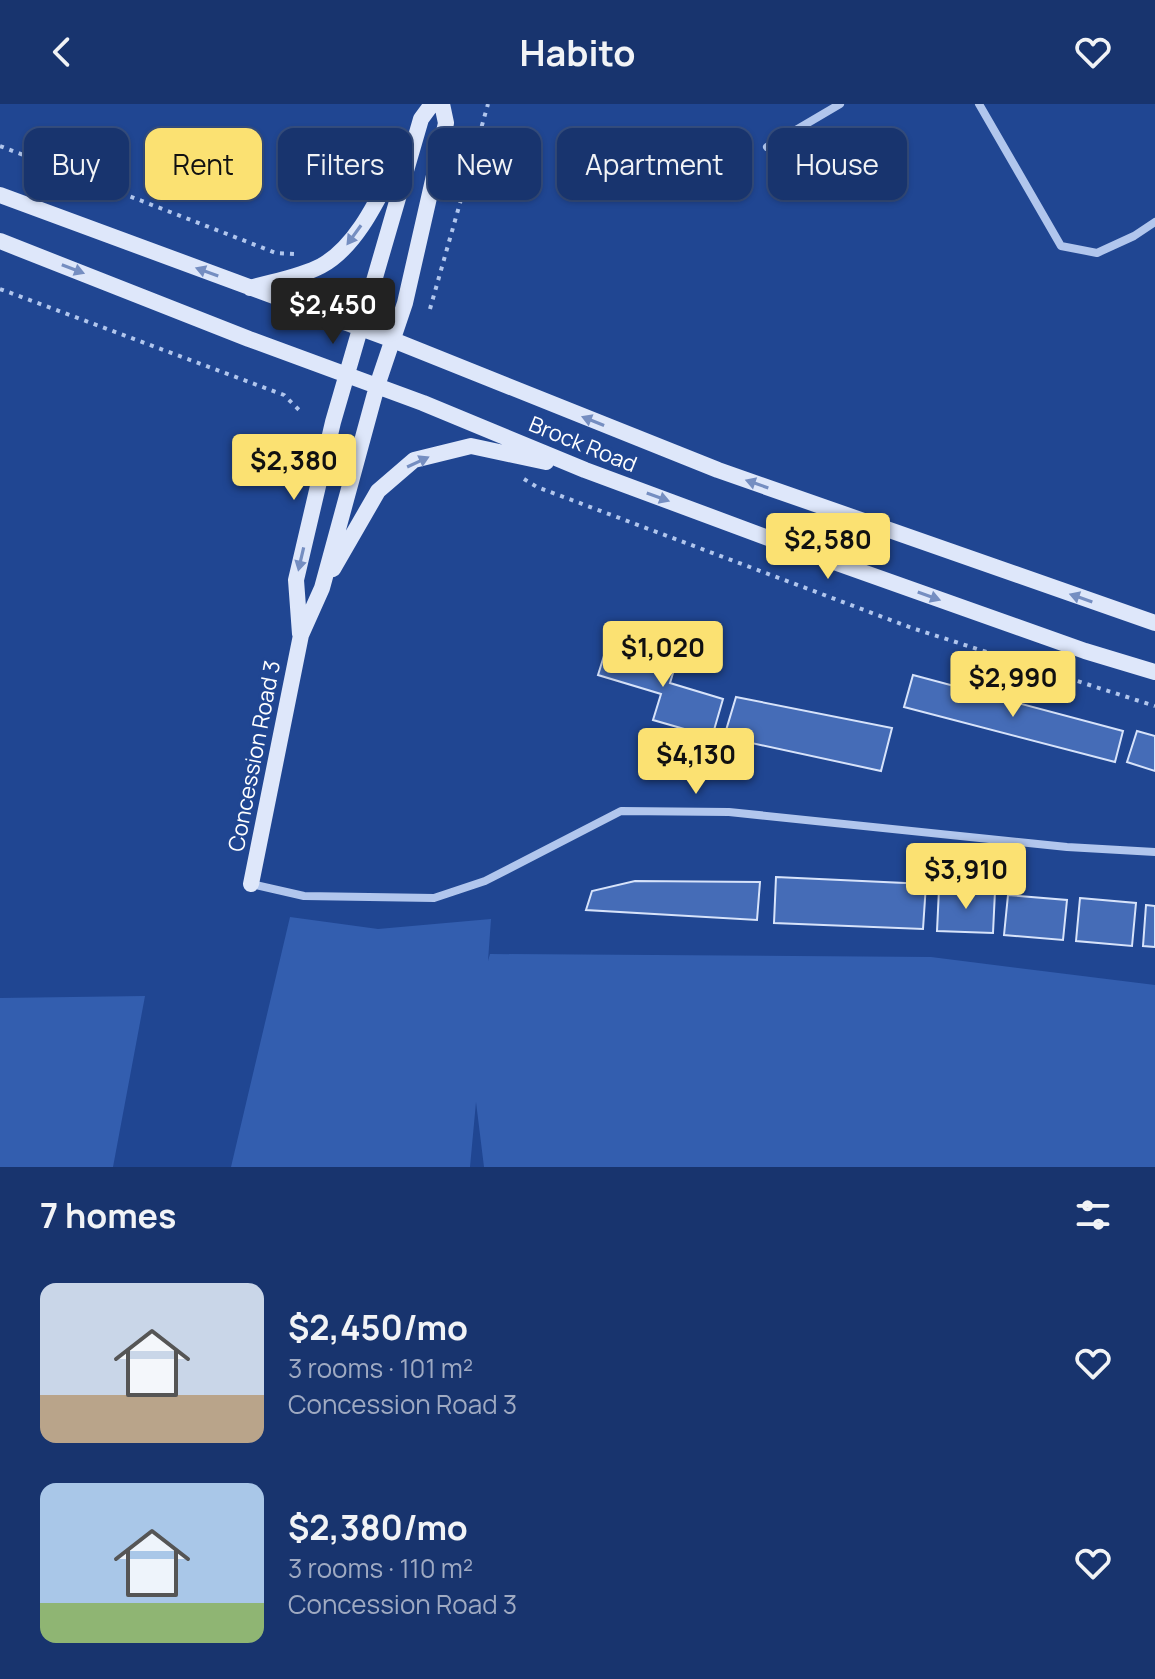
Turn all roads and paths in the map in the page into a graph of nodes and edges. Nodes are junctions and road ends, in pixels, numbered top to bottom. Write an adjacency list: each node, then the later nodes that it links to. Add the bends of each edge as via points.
1 (432, 104): 6 (main road, Concession Road 3)
2 (442, 104): 17 (main road, Concession Road 3, via 446,123)
3 (488, 104): 15 (path)
4 (840, 104): 8 (street)
5 (979, 104): 10 (street, via 1061,246 1097,253)
6 (421, 119): 13 (main road, one-way to 13, via 354,239 307,272); 16 (main road, Concession Road 3)
7 (0, 146): 12 (path, via 276,253)
8 (767, 147)
9 (0, 195): 13 (main road, Brock Road, one-way to 9)
10 (1155, 222)
11 (0, 241): 18 (main road, Brock Road, one-way to 18)
12 (298, 254)
13 (250, 288): 16 (main road, Brock Road)
14 (0, 289): 20 (path, via 284,395)
15 (430, 309)
16 (359, 328): 17 (main road, Brock Road); 18 (main road, Concession Road 3)
17 (393, 340): 19 (main road, Concession Road 3); 24 (main road, Brock Road, one-way to 17, via 718,470)
18 (346, 375): 19 (main road, Brock Road); 25 (main road, Concession Road 3, one-way to 25, via 296,580)
19 (377, 386): 21 (main road, Brock Road); 23 (main road, Concession Road 3)
20 (302, 413)
21 (585, 470): 23 (main road, one-way to 21, via 378,491 414,460 471,446); 26 (main road, Brock Road, one-way to 26)
22 (515, 474): 27 (path, via 537,487 912,628)
23 (322, 588): 25 (main road, Concession Road 3)
24 (1155, 623)
25 (301, 635): 29 (main road, Concession Road 3)
26 (1155, 672)
27 (1155, 706)
28 (1155, 852): 29 (street, via 729,812 621,811 485,881 434,898 304,896)
29 (251, 884)

